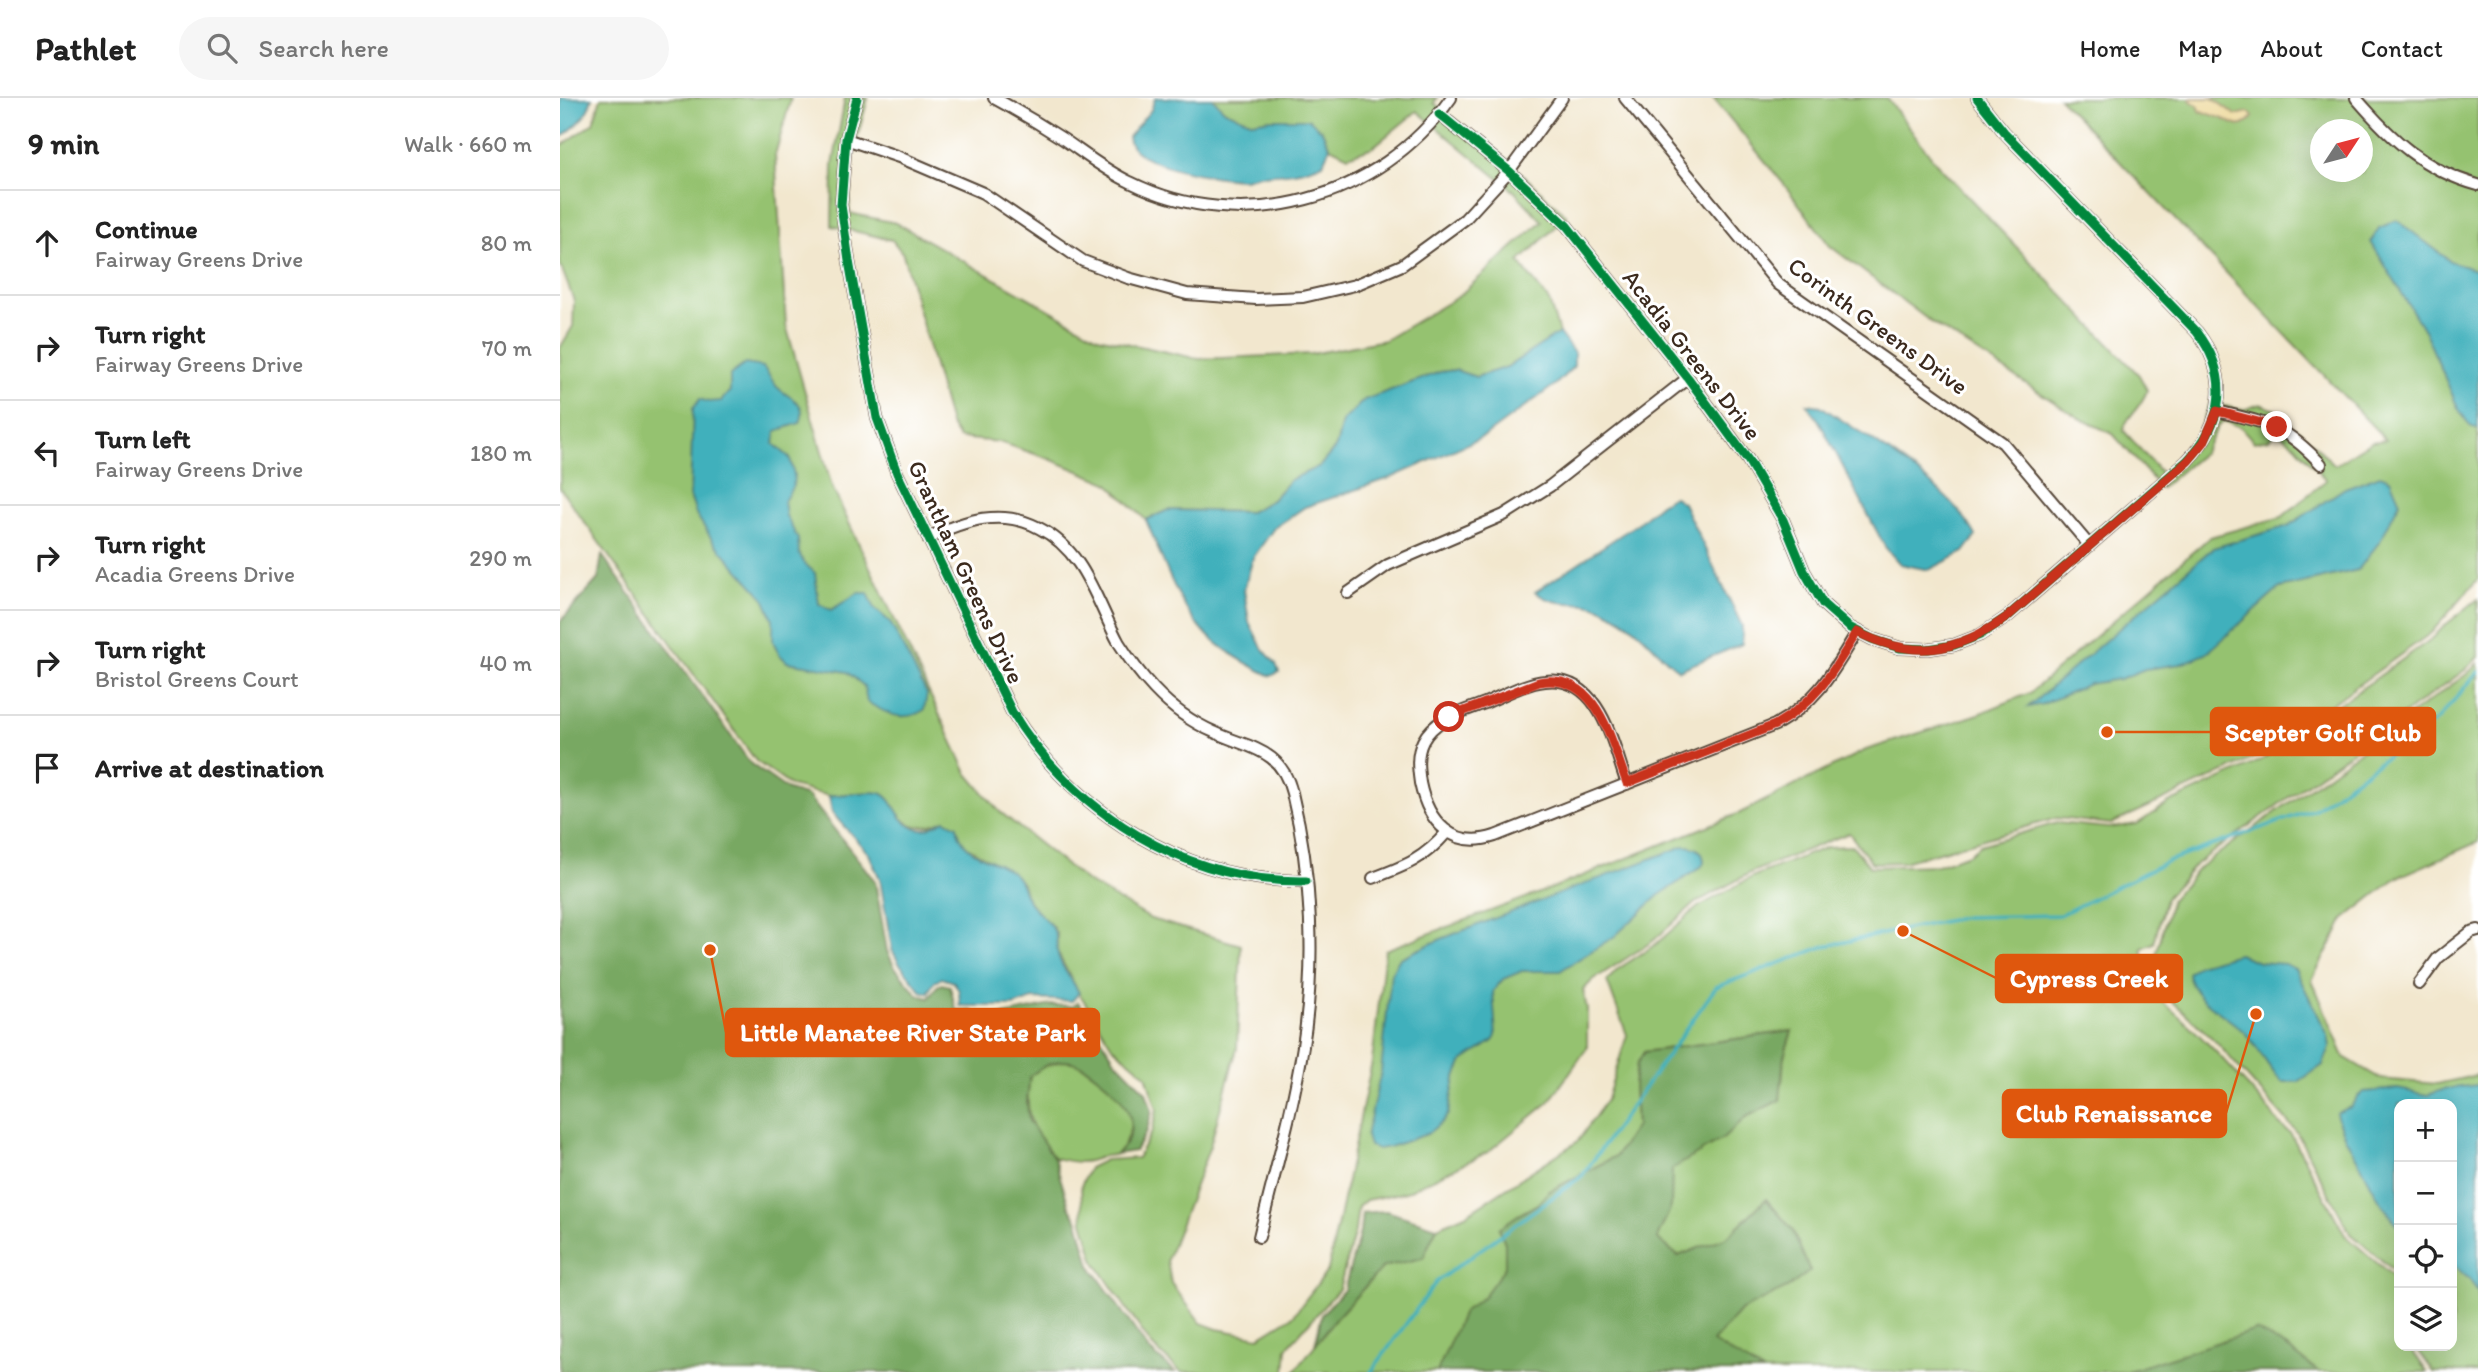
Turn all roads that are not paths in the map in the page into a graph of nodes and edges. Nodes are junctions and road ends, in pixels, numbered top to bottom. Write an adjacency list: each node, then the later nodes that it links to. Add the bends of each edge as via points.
1 (857, 98): 9 (street, Grantham Greens Drive)
2 (994, 98): 8 (street, via 1128,182 1168,198 1234,208 1286,205 1343,187 1400,153)
3 (1451, 98): 8 (street)
4 (1562, 98): 10 (street)
5 (1625, 98): 16 (street, Corinth Greens Drive, via 1778,284 2003,443)
6 (1977, 98): 13 (street, Acadia Greens Drive, via 2204,341 2218,375)
7 (2356, 98): 11 (street, via 2407,151 2436,170)
8 (1439, 114): 10 (street, Acadia Greens Drive)
9 (846, 139): 10 (street, via 983,193 1083,261 1187,294 1256,299 1303,297 1355,285 1402,265 1465,219); 15 (street, Grantham Greens Drive, via 841,205 877,418)
10 (1508, 171): 12 (street, Acadia Greens Drive, via 1567,226)
11 (2478, 186)
12 (1688, 378): 17 (street, via 1550,486 1504,515 1388,565); 18 (street, Acadia Greens Drive, via 1770,493 1817,595)
13 (2217, 411): 14 (street, via 2277,427); 16 (street, Acadia Greens Drive, via 2197,451)
14 (2321, 464)
15 (928, 538): 22 (street, Grantham Greens Drive, via 1012,712 1045,759 1077,792 1134,834 1174,854 1216,870); 22 (street, via 963,522 1007,518 1039,528 1068,548 1119,643 1155,690 1188,718 1265,753 1283,769 1293,796)
16 (2089, 545): 18 (street, Acadia Greens Drive, via 2007,617 1968,641 1913,650)
17 (1348, 593)
18 (1857, 632): 19 (street, via 1827,681 1798,712)
19 (1627, 783): 20 (street, via 1489,838); 20 (street, via 1592,700 1570,684 1539,682 1440,722 1424,739 1418,763 1423,798 1433,819)
20 (1447, 831): 21 (street, via 1416,861)
21 (1373, 878)
22 (1306, 881): 25 (street, via 1310,978 1305,1032)
23 (2478, 930): 24 (street, via 2438,958)
24 (2419, 984)
25 (1259, 1237)

